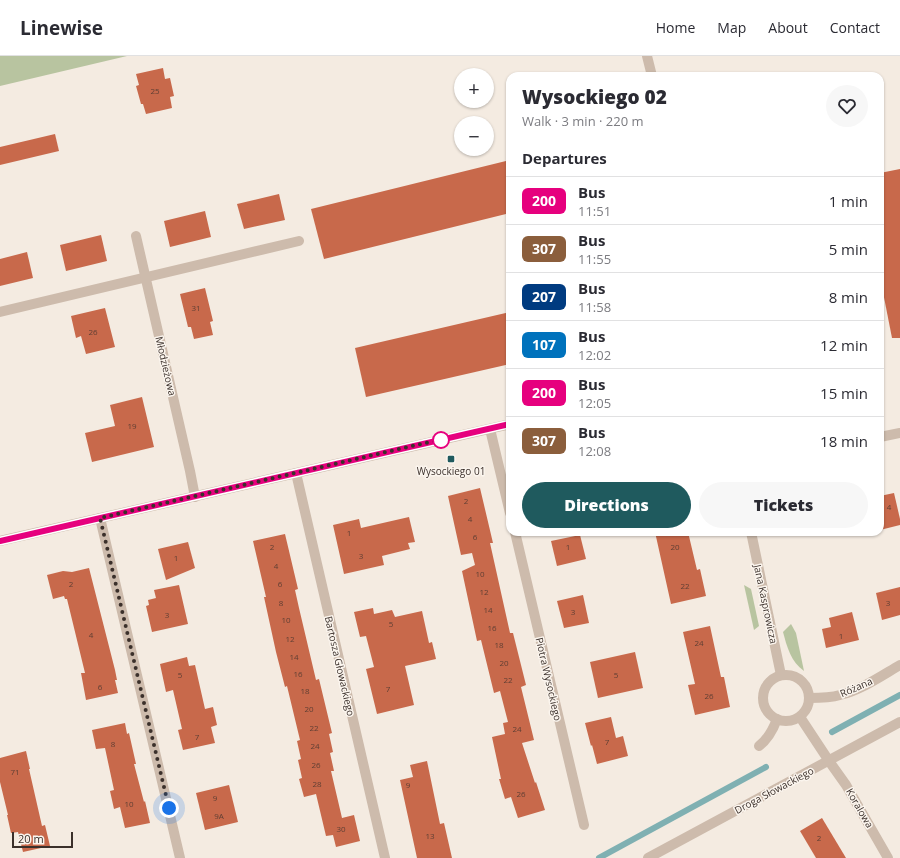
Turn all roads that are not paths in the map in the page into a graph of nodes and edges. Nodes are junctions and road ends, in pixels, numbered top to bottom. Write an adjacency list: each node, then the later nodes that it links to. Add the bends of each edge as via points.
1 (647, 56): 2 (street)
2 (651, 72)
3 (136, 236): 5 (street, Młodzieżowa)
4 (299, 241): 5 (street)
5 (145, 278): 6 (street); 13 (street, Młodzieżowa)
6 (0, 312)
7 (506, 425): 8 (street)
8 (490, 429): 11 (street); 12 (street)
9 (900, 433): 10 (street)
10 (884, 436)
11 (296, 473): 13 (street); 28 (street, Bartosza Głowackiego)
12 (506, 496)
13 (195, 497): 14 (street)
14 (100, 518): 17 (street); 27 (street)
15 (516, 536): 26 (street, Piotra Wysockiego)
16 (752, 536): 19 (street, Jana Kasprowicza)
17 (0, 542)
18 (900, 666): 20 (street, Różana, via 847,693 832,697)
19 (781, 675): 20 (street, via 800,680 808,691); 22 (street, via 770,681 763,693 764,707)
20 (809, 698): 21 (street, via 808,705)
21 (800, 717): 22 (street, via 786,721); 25 (street)
22 (777, 719): 24 (street, via 768,738)
23 (900, 722): 25 (street, Droga Słowackiego)
24 (759, 746)
25 (828, 761): 29 (street, Droga Słowackiego); 30 (street, Koralowa, via 846,785)
26 (584, 825)
27 (180, 858)
28 (385, 858)
29 (648, 858)
30 (888, 858)

